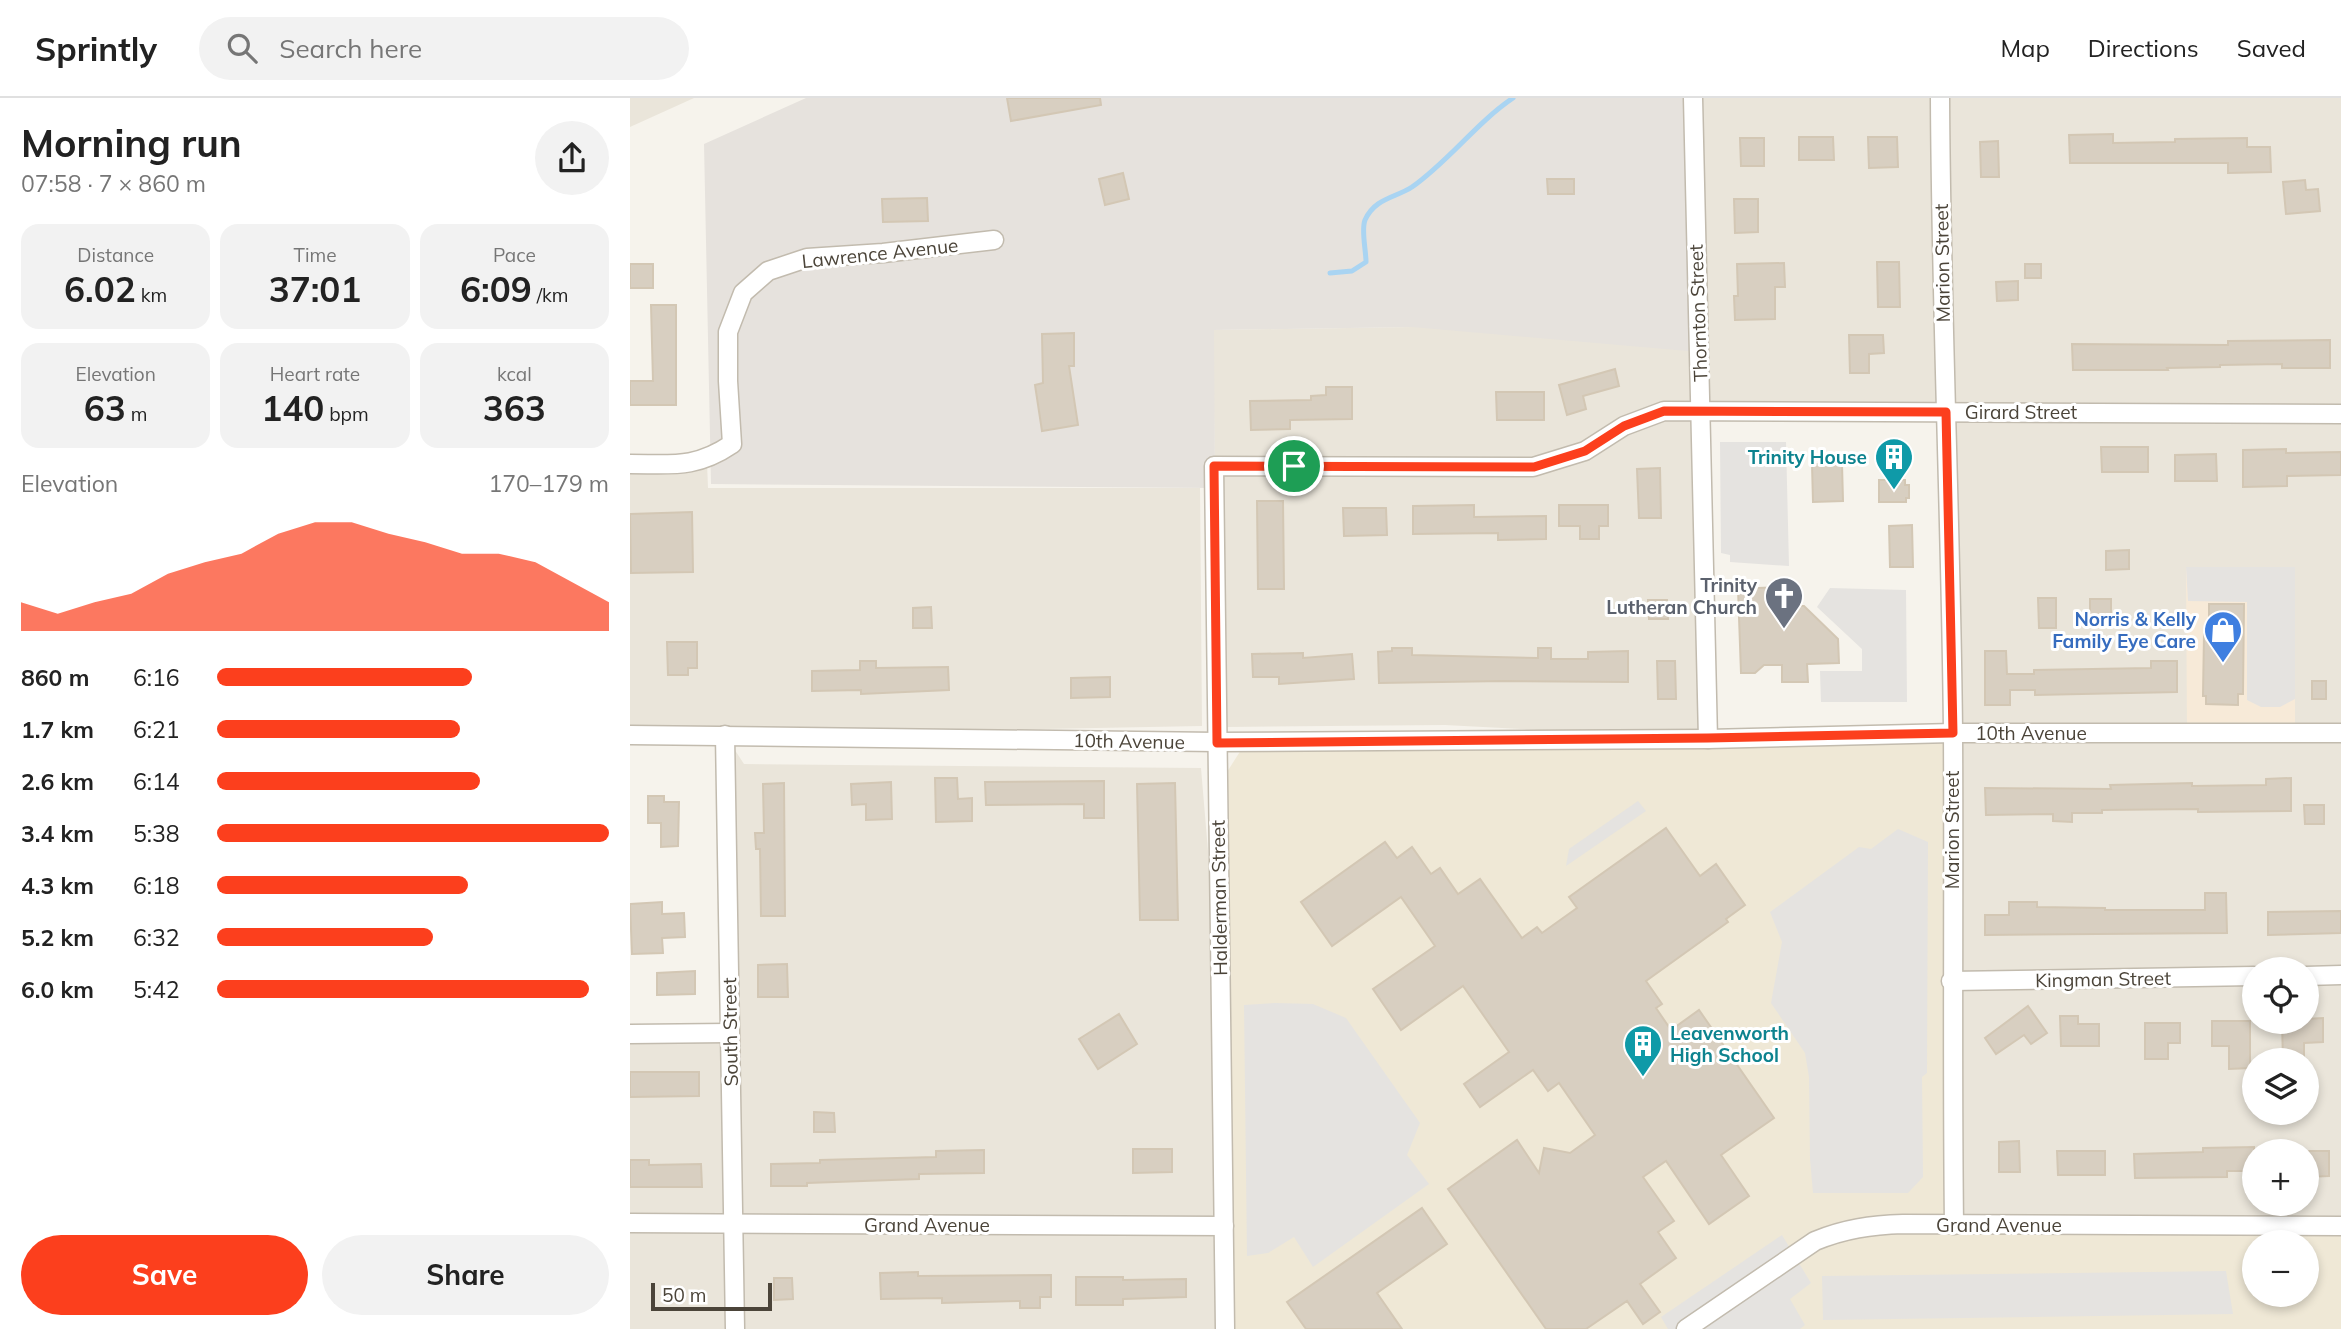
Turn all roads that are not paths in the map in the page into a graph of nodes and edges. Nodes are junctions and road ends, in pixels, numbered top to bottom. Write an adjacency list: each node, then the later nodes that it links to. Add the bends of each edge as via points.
1 (1693, 98): 4 (street, Thornton Street)
2 (1940, 98): 5 (street, Marion Street)
3 (994, 240): 7 (street, Lawrence Avenue, via 807,258 768,271 743,293 728,332 732,444 698,462)
4 (1701, 411): 5 (street, Girard Street); 12 (street, Thornton Street); 13 (street, Halderman Street, via 1664,411 1624,426 1585,451 1534,467 1214,466)
5 (1946, 412): 6 (street, Girard Street); 8 (street, Marion Street)
6 (2341, 414)
7 (630, 464)
8 (1953, 733): 9 (street, 10th Avenue); 12 (street, 10th Avenue); 17 (street, Marion Street)
9 (2341, 733)
10 (630, 735): 11 (street, 10th Avenue)
11 (725, 735): 13 (street, 10th Avenue); 18 (street, South Street)
12 (1708, 738): 13 (street, 10th Avenue)
13 (1217, 743): 23 (street, Halderman Street)
14 (2341, 975): 16 (street)
15 (2242, 976): 17 (street, Kingman Street)
16 (2319, 976)
17 (1951, 981): 22 (street, Marion Street)
18 (729, 1033): 19 (street); 21 (street, South Street)
19 (630, 1034)
20 (630, 1223): 21 (street, Grand Avenue)
21 (734, 1224): 23 (street, Grand Avenue); 25 (street, South Street)
22 (1954, 1225): 24 (street, Grand Avenue); 27 (street, Grand Avenue, via 1890,1224 1838,1231 1815,1241)
23 (1224, 1226): 26 (street, Halderman Street)
24 (2341, 1226)
25 (735, 1329)
26 (1225, 1329)
27 (1686, 1329)

